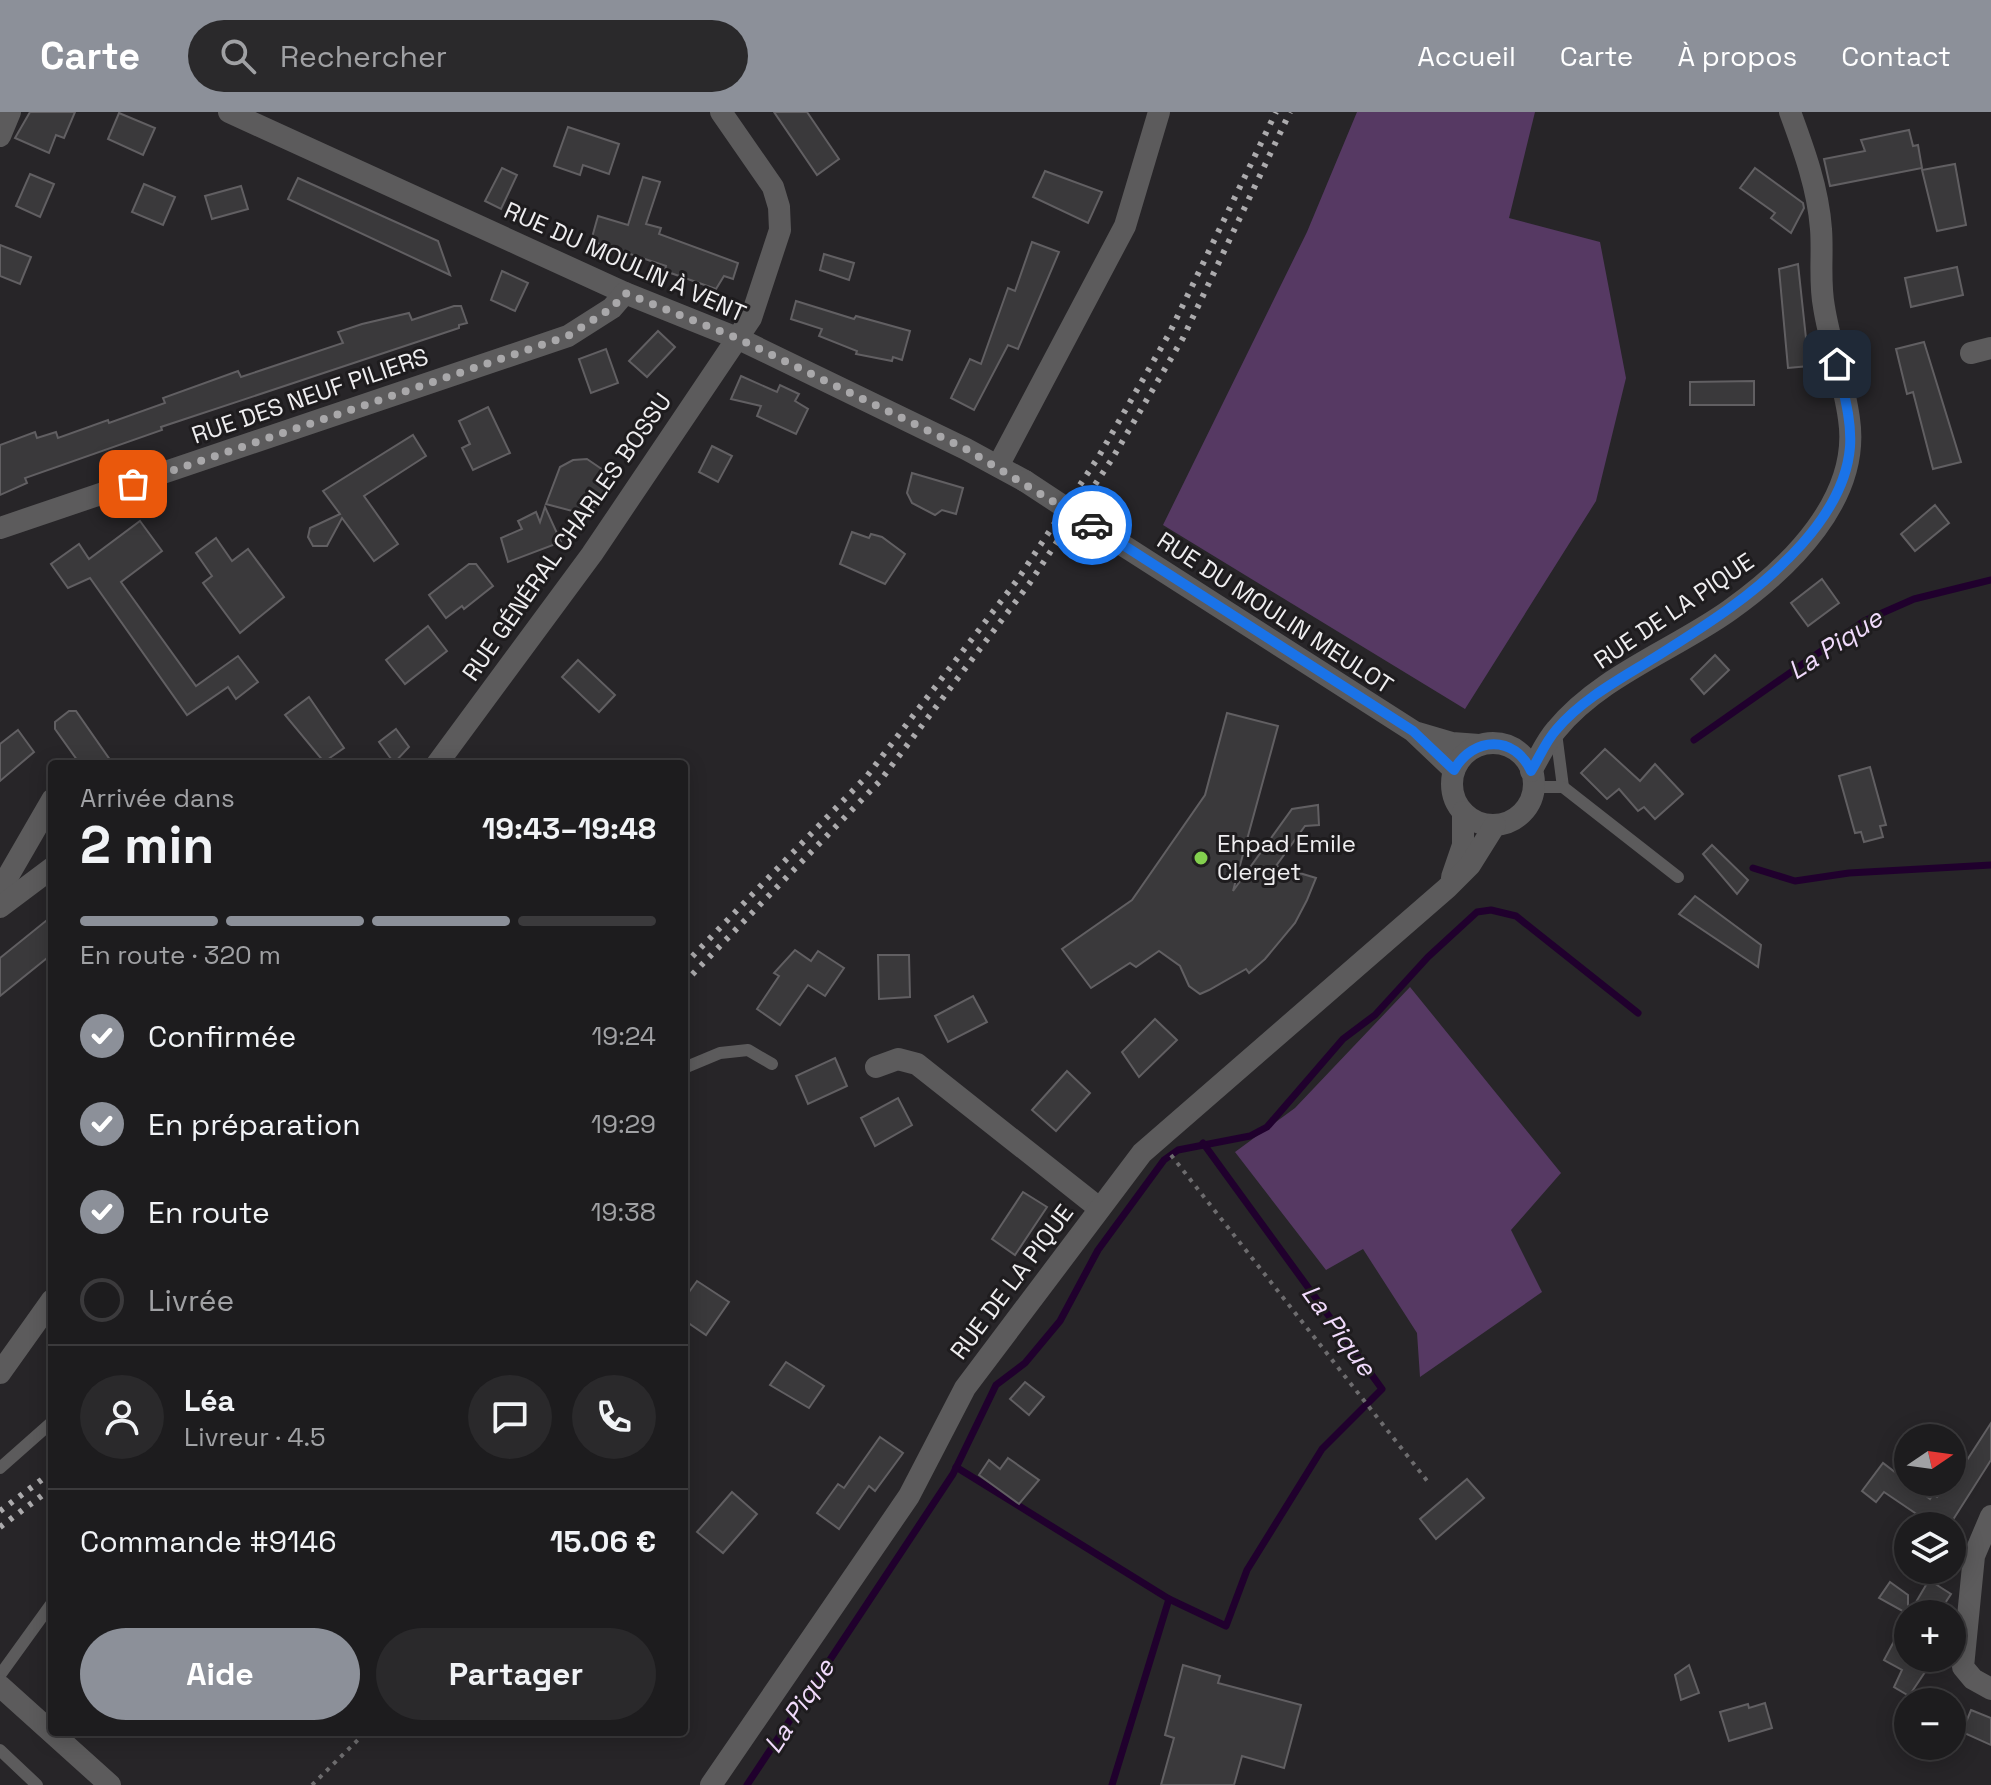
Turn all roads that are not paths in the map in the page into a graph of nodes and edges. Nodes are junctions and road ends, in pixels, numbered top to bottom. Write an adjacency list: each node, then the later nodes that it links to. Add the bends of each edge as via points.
1 (10, 112): 6 (street)
2 (229, 112): 7 (street, RUE DU MOULIN À VENT)
3 (721, 112): 8 (street, RUE GÉNÉRAL CHARLES BOSSU, via 773,187 780,220 751,318)
4 (1159, 112): 9 (street, via 1125,226)
5 (1790, 112): 12 (street, RUE DE LA PIQUE, via 1817,195 1823,307 1850,420 1850,448 1836,496 1775,574 1730,610 1610,684)
6 (0, 136)
7 (625, 293): 8 (street, RUE DU MOULIN À VENT); 11 (street, RUE DES NEUF PILIERS, via 612,308 568,336)
8 (737, 338): 9 (street, RUE DU MOULIN À VENT); 16 (street, RUE GÉNÉRAL CHARLES BOSSU, via 592,554)
9 (998, 466): 10 (street, RUE DU MOULIN À VENT)
10 (1025, 481): 13 (street, RUE DU MOULIN MEULOT)
11 (0, 528)
12 (1555, 730): 15 (street, RUE DE LA PIQUE); 18 (street, RUE DE LA PIQUE); 19 (lane)
13 (1413, 731): 14 (street, RUE DU MOULIN MEULOT); 17 (street, RUE DU MOULIN MEULOT)
14 (1479, 745): 15 (street); 17 (street)
15 (1510, 747): 18 (street, via 1527,761)
16 (440, 760)
17 (1454, 770): 21 (street, via 1453,792)
18 (1532, 779): 19 (lane); 22 (street, via 1525,809)
19 (1563, 787): 24 (lane)
20 (48, 807): 26 (street)
21 (1463, 812): 22 (street); 25 (street, RUE DE LA PIQUE, via 1463,845)
22 (1495, 825): 25 (street, RUE DE LA PIQUE, via 1470,865)
23 (48, 871): 27 (street)
24 (1678, 877)
25 (1447, 888): 31 (street, RUE DE LA PIQUE, via 1170,1125)
26 (0, 890)
27 (0, 907)
28 (772, 1064): 29 (lane, via 748,1050 720,1053)
29 (688, 1066)
30 (876, 1067): 31 (street, via 911,1060)
31 (1099, 1208): 46 (street, RUE DE LA PIQUE, via 965,1388 909,1496)
32 (48, 1306): 33 (street)
33 (0, 1373)
34 (48, 1426): 35 (lane)
35 (0, 1468)
36 (1991, 1516): 40 (street, via 1974,1556 1963,1667)
37 (48, 1609): 38 (lane)
38 (0, 1675)
39 (0, 1686): 41 (street)
40 (1991, 1689)
41 (48, 1729)
42 (56, 1736): 45 (street)
43 (0, 1750): 44 (lane)
44 (37, 1785)
45 (110, 1785)
46 (711, 1785)

